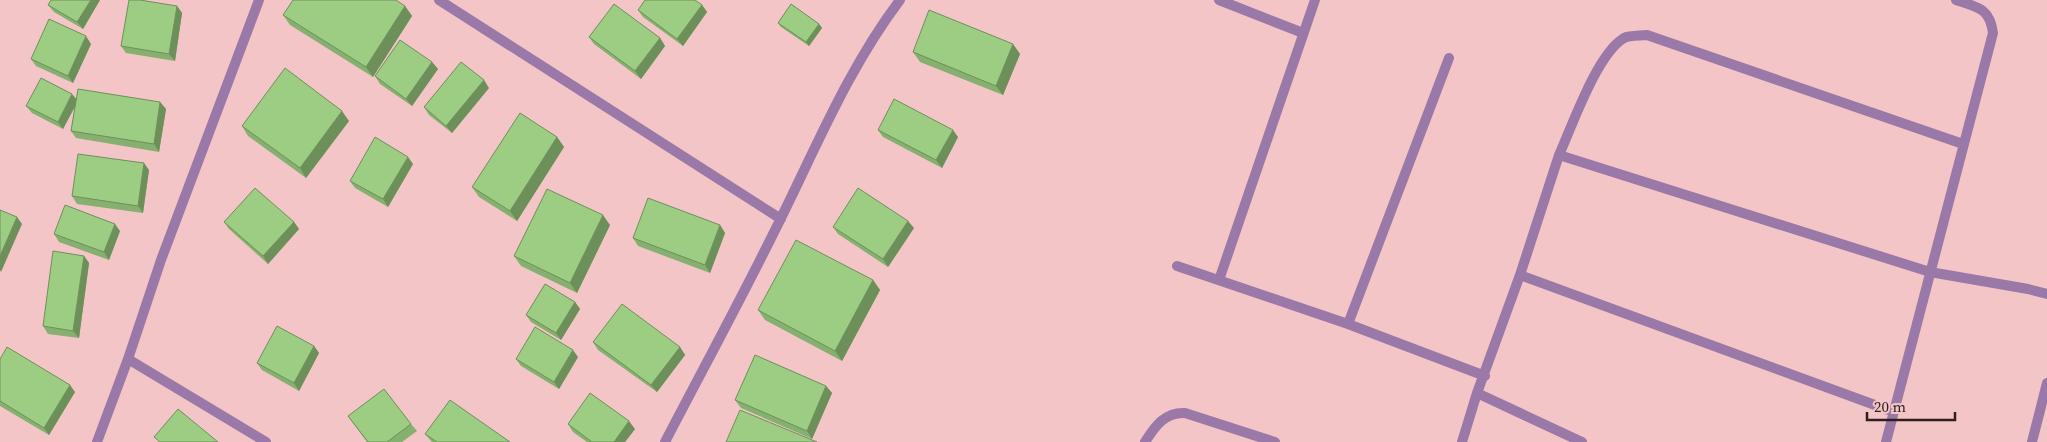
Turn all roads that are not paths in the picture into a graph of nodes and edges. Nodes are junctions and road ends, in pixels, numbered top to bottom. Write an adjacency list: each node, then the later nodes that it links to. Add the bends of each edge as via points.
1 (259, 0): 18 (street, via 161,260)
2 (439, 0): 11 (street)
3 (900, 0): 11 (street, via 855,69)
4 (1219, 0): 7 (street)
5 (1314, 0): 7 (street)
6 (1956, 0): 9 (street, via 1981,8 1992,23 1993,34)
7 (1303, 33): 15 (street)
8 (1449, 58): 17 (street)
9 (1963, 144): 10 (street, via 1647,35 1626,37 1608,52); 13 (street)
10 (1559, 155): 13 (street); 14 (street)
11 (781, 219): 25 (street)
12 (1178, 266): 15 (street)
13 (1930, 272): 16 (street); 22 (street)
14 (1520, 276): 19 (street); 22 (street)
15 (1219, 280): 17 (street)
16 (2047, 294)
17 (1348, 324): 19 (street)
18 (128, 359): 23 (street); 24 (street)
19 (1485, 376): 21 (street)
20 (2047, 383): 31 (street)
21 (1477, 393): 28 (street); 29 (street)
22 (1894, 412): 30 (street)
23 (97, 442)
24 (266, 442)
25 (665, 442)
26 (1145, 442): 27 (street, via 1154,426 1175,412)
27 (1274, 442)
28 (1462, 442)
29 (1582, 442)
30 (1886, 442)
31 (2032, 442)

